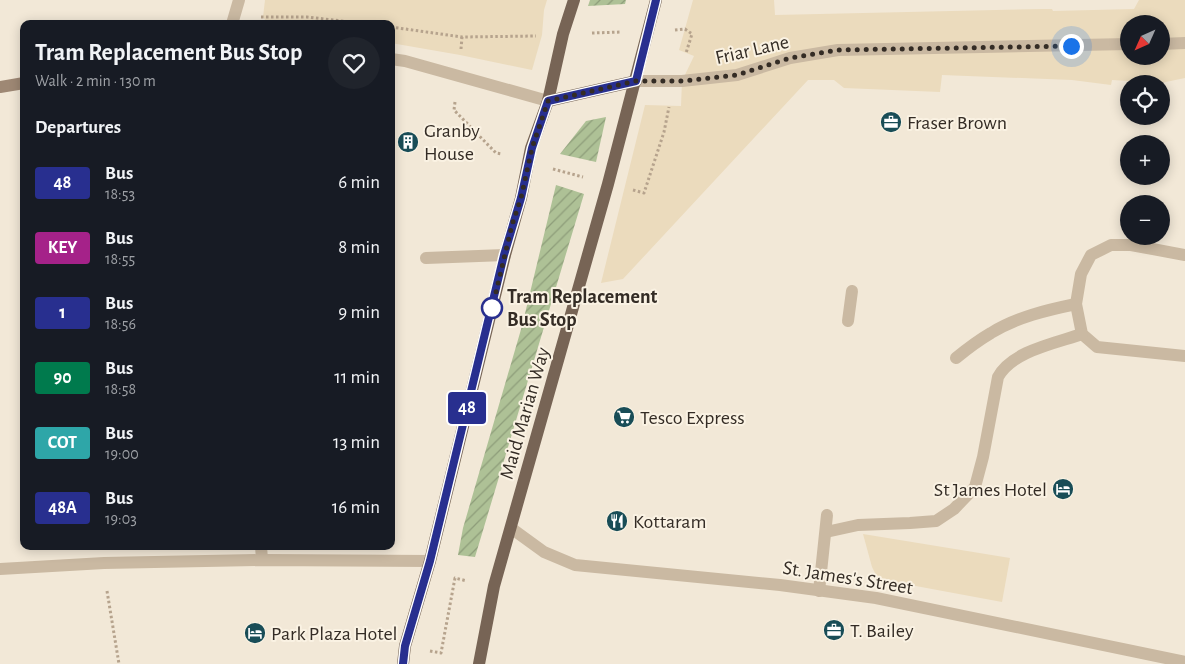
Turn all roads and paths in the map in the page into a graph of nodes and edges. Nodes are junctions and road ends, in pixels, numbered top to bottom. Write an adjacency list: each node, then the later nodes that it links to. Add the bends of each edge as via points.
1 (239, 0): 4 (street)
2 (574, 0): 18 (main road)
3 (656, 0): 15 (main road, Maid Marian Way)
4 (234, 20)
5 (248, 20): 6 (path, via 307,17)
6 (333, 20)
7 (395, 28): 8 (path)
8 (462, 37)
9 (1185, 43): 11 (street)
10 (1120, 44): 14 (street, Friar Lane, via 838,50 790,58 737,75)
11 (1170, 44)
12 (395, 60): 13 (street, Friar Lane)
13 (456, 75): 18 (street, Friar Lane); 19 (path, via 454,110 496,153)
14 (675, 80): 15 (street, Friar Lane); 20 (path, via 664,132 644,193)
15 (636, 81): 18 (main road, Friar Lane); 20 (main road, Maid Marian Way)
16 (20, 84): 17 (street)
17 (0, 87)
18 (548, 101): 19 (main road)
19 (529, 162): 20 (path); 21 (main road)
20 (608, 184): 31 (main road, Maid Marian Way)
21 (504, 255): 23 (street); 35 (main road)
22 (1185, 255): 25 (street, via 1132,245 1112,245 1091,255 1081,274)
23 (426, 258)
24 (852, 291): 26 (street)
25 (1076, 304): 27 (street); 29 (street, via 1044,310 992,332)
26 (848, 321)
27 (1082, 334): 28 (street, via 1097,347); 32 (street, via 1018,358 1001,371 975,487 954,509 936,521 858,525)
28 (1185, 356)
29 (956, 358)
30 (827, 515): 32 (street)
31 (510, 528): 38 (main road, Maid Marian Way); 39 (street, St. James's Street, via 544,552 574,565)
32 (826, 532): 39 (street)
33 (261, 550): 34 (street)
34 (262, 560): 35 (street); 36 (street)
35 (430, 561): 40 (main road)
36 (104, 563): 37 (street); 42 (path)
37 (0, 568)
38 (494, 586): 40 (path, via 455,578 441,653); 44 (main road, Maid Marian Way)
39 (819, 591): 41 (street, St. James's Street, via 876,598)
40 (405, 646): 43 (main road)
41 (1185, 662)
42 (119, 664)
43 (403, 664)
44 (479, 664)

